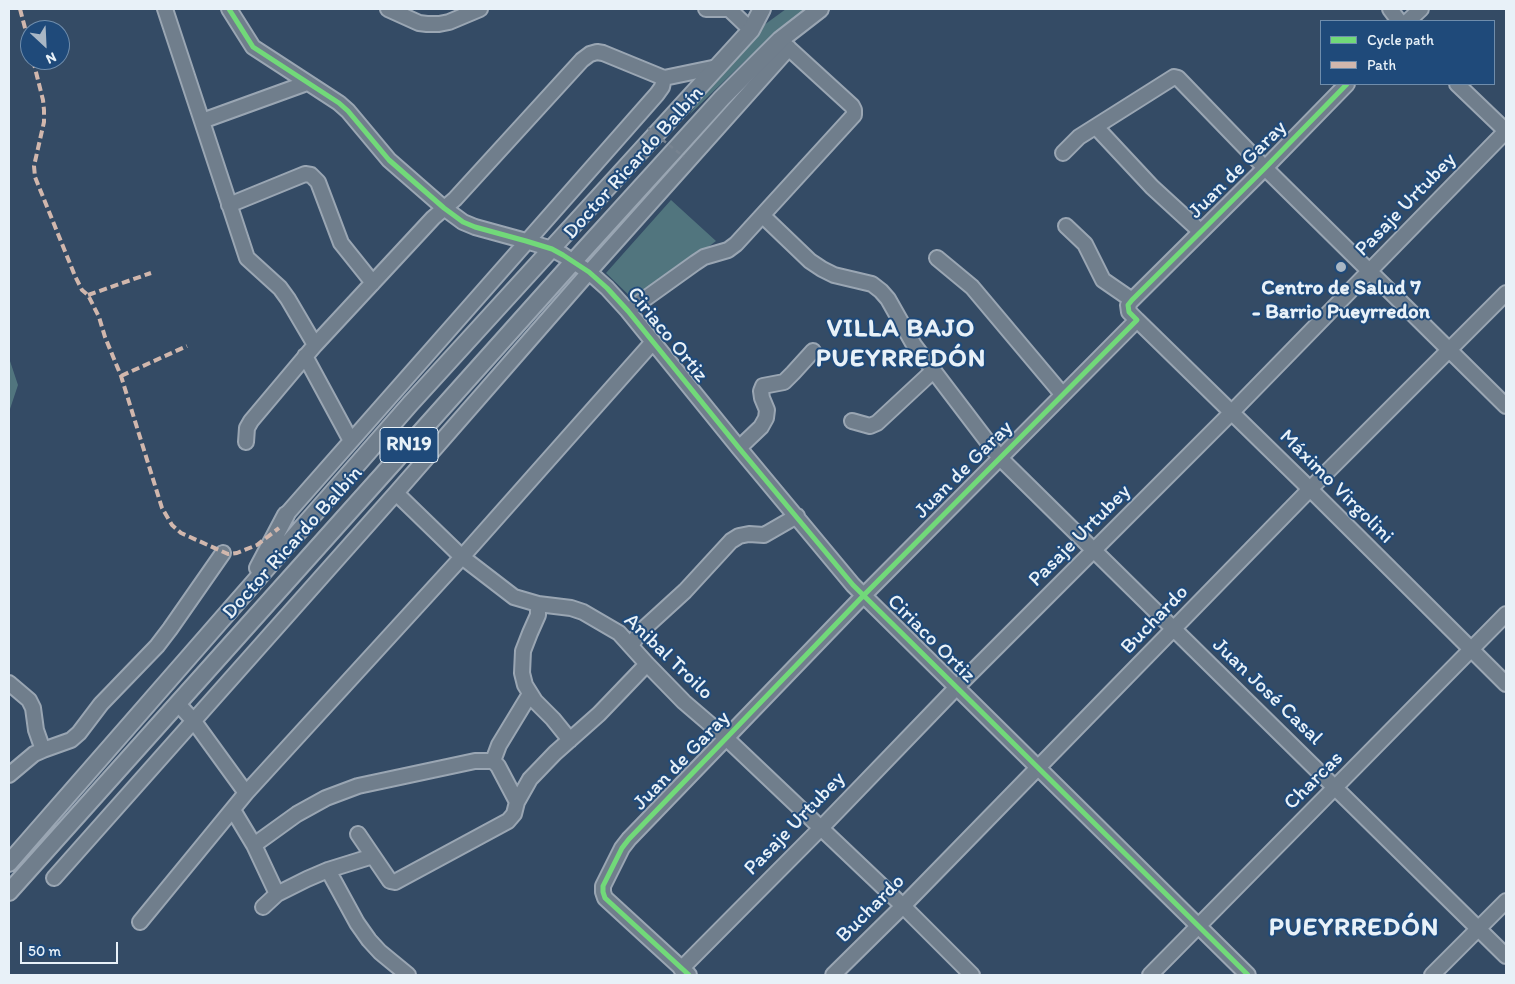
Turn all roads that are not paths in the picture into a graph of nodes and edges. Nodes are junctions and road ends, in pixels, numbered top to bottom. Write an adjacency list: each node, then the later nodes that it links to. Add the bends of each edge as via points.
1 (165, 9): 21 (street)
2 (229, 9): 18 (street, Ciriaco Ortiz, via 253,47)
3 (388, 9): 4 (street, via 419,23 439,24)
4 (480, 9)
5 (706, 9): 6 (street)
6 (729, 9): 14 (street)
7 (762, 9): 14 (main road, Doctor Ricardo Balbín / RN19)
8 (776, 9): 14 (main road, RN19)
9 (820, 9): 15 (main road, Doctor Ricardo Balbín / RN19)
10 (1390, 9): 12 (street)
11 (1420, 9): 13 (street)
12 (1398, 20)
13 (1409, 20)
14 (751, 30): 16 (main road, Doctor Ricardo Balbín / RN19)
15 (784, 44): 28 (street, via 852,106 854,115); 34 (main road, Doctor Ricardo Balbín / RN19, via 722,98); 36 (street)
16 (717, 67): 17 (street); 32 (main road, Doctor Ricardo Balbín / RN19)
17 (664, 78): 27 (street, via 603,53 590,54); 31 (street, via 657,94)
18 (307, 83): 21 (street); 27 (street, Ciriaco Ortiz, via 348,111 389,160)
19 (1346, 85): 25 (street, Juan de Garay)
20 (1458, 85): 23 (street)
21 (202, 121): 26 (street)
22 (1096, 127): 24 (street, via 1079,137); 25 (street, via 1174,77); 30 (street, via 1152,187)
23 (1506, 131): 35 (street, Pasaje Urtubey)
24 (1063, 153)
25 (1265, 168): 30 (street, Juan de Garay); 35 (street)
26 (229, 205): 37 (street, via 304,174 312,175 318,182 337,235); 43 (street, via 247,258 280,288)
27 (444, 208): 31 (street, Ciriaco Ortiz, via 467,224); 37 (street)
28 (763, 216): 40 (street, via 728,250 694,262); 47 (street, Juan José Casal, via 822,269 872,284 881,291)
29 (1066, 226): 39 (street, via 1085,244 1103,280)
30 (1200, 231): 39 (street, Juan de Garay)
31 (526, 241): 32 (street, Ciriaco Ortiz); 52 (street)
32 (552, 249): 34 (street, Ciriaco Ortiz); 63 (main road, Doctor Ricardo Balbín / RN19, via 410,404)
33 (937, 258): 48 (street, via 972,287)
34 (573, 262): 36 (street, Ciriaco Ortiz); 75 (main road, Doctor Ricardo Balbín / RN19)
35 (1369, 271): 45 (street); 50 (street, Pasaje Urtubey)
36 (589, 272): 40 (street, Ciriaco Ortiz); 57 (street)
37 (372, 283): 43 (street)
38 (1506, 294): 45 (street, Buchardo)
39 (1132, 300): 41 (street, via 1128,305 1129,312)
40 (628, 311): 42 (street, Ciriaco Ortiz)
41 (1137, 320): 48 (street, Juan de Garay); 50 (street, Máximo Virgolini)
42 (652, 342): 54 (street, Ciriaco Ortiz); 62 (street)
43 (315, 345): 46 (street)
44 (813, 351): 54 (street, via 784,382 763,386 766,418)
45 (1450, 351): 49 (street); 56 (street, Buchardo)
46 (306, 356): 52 (street); 53 (street, via 251,421)
47 (933, 371): 51 (street, via 877,423 870,426); 55 (street, Juan José Casal)
48 (1062, 394): 55 (street, Juan de Garay)
49 (1506, 406)
50 (1232, 413): 56 (street, Máximo Virgolini); 60 (street, Pasaje Urtubey)
51 (852, 421)
52 (350, 441): 58 (street)
53 (246, 442)
54 (739, 448): 59 (street, Ciriaco Ortiz)
55 (1000, 458): 60 (street, Juan José Casal); 64 (street, Juan de Garay)
56 (1310, 489): 67 (street, Buchardo); 69 (street, Máximo Virgolini)
57 (396, 493): 62 (street, Anibal Troilo); 76 (street)
58 (286, 515): 63 (main road)
59 (797, 516): 64 (street, Ciriaco Ortiz); 68 (street, via 764,535 749,534 731,541 685,591 639,633)
60 (1094, 550): 67 (street, Juan José Casal); 73 (street, Pasaje Urtubey)
61 (223, 553): 79 (street, via 157,646 101,704 79,733 63,744)
62 (462, 557): 65 (street, Anibal Troilo, via 514,597); 84 (street)
63 (245, 594): 91 (main road, Doctor Ricardo Balbín / RN19)
64 (864, 595): 73 (street, Ciriaco Ortiz); 77 (street, Juan de Garay)
65 (538, 604): 68 (street, Anibal Troilo, via 583,612 620,633); 74 (street, via 538,616 523,651 522,672)
66 (1506, 614): 69 (street, Charcas)
67 (1174, 629): 81 (street, Buchardo); 83 (street, Juan José Casal)
68 (631, 646): 70 (street, Anibal Troilo)
69 (1472, 649): 72 (street, Máximo Virgolini); 83 (street, Charcas)
70 (647, 664): 77 (street, Anibal Troilo); 78 (street)
71 (9, 683): 79 (street, via 29,700 33,708)
72 (1506, 684)
73 (957, 687): 81 (street, Ciriaco Ortiz); 87 (street, Pasaje Urtubey)
74 (530, 694): 78 (street); 80 (street)
75 (178, 704): 76 (street); 94 (main road, Doctor Ricardo Balbín / RN19)
76 (193, 720): 84 (street); 93 (street)
77 (726, 738): 87 (street, Anibal Troilo); 103 (street, Juan de Garay, via 629,838 603,886 605,898)
78 (570, 740): 85 (street, via 530,779)
79 (42, 750): 82 (street)
80 (493, 761): 85 (street); 89 (street, via 475,761 358,786 297,814)
81 (1038, 768): 97 (street, Buchardo); 100 (street, Ciriaco Ortiz)
82 (9, 775)
83 (1336, 788): 100 (street, Charcas); 101 (street, Juan José Casal)
84 (246, 793): 86 (street)
85 (517, 802): 90 (street, via 514,814 508,820 395,882 390,882)
86 (233, 810): 89 (street); 99 (street)
87 (821, 828): 97 (street, Anibal Troilo); 103 (street, Pasaje Urtubey)
88 (358, 834): 90 (street)
89 (254, 845): 95 (street)
90 (373, 856): 92 (street)
91 (9, 863)
92 (328, 870): 95 (street); 104 (street, via 369,940)
93 (54, 878)
94 (9, 892)
95 (277, 894): 98 (street)
96 (1506, 901): 101 (street)
97 (903, 906): 105 (street, Buchardo); 106 (street, Anibal Troilo)
98 (263, 907)
99 (140, 922)
100 (1199, 927): 107 (street, Charcas); 108 (street, Ciriaco Ortiz)
101 (1478, 928): 102 (street, Juan José Casal); 109 (street)
102 (1506, 956)
103 (685, 972)
104 (408, 975)
105 (833, 975)
106 (972, 975)
107 (1150, 975)
108 (1248, 975)
109 (1432, 975)

